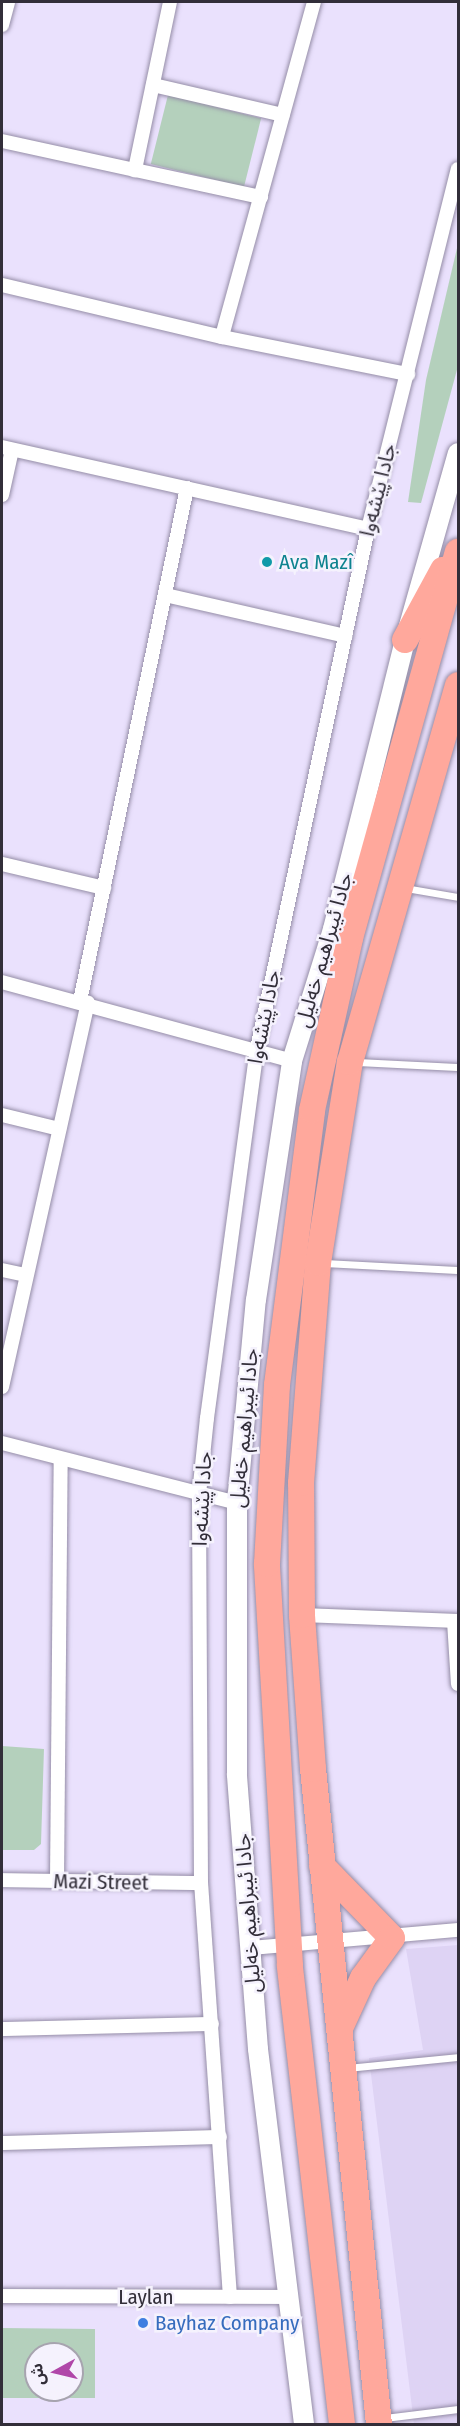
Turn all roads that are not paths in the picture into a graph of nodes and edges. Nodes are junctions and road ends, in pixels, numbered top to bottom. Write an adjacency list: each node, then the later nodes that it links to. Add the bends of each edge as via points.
1 (8, 2): 4 (street)
2 (170, 2): 5 (street)
3 (314, 2): 6 (street)
4 (2, 25)
5 (153, 85): 6 (street); 9 (street)
6 (283, 115): 10 (street)
7 (2, 141): 9 (street)
8 (459, 169): 13 (street, جادا پێشەوا)
9 (135, 170): 10 (street)
10 (261, 197): 12 (street)
11 (2, 285): 12 (street)
12 (222, 337): 13 (street)
13 (408, 374): 18 (street, جادا پێشەوا)
14 (7, 449): 16 (street); 17 (street)
15 (459, 453): 23 (main road, جادا ئیبراهیم خەلیل)
16 (187, 488): 18 (street); 21 (street)
17 (2, 495)
18 (368, 529): 22 (street, جادا پێشەوا)
19 (459, 537): 23 (highway)
20 (459, 552): 56 (highway, جادا ئیبراهیم خەلیل, via 350,938 312,1110 292,1237 267,1564)
21 (165, 594): 22 (street); 27 (street)
22 (345, 636): 31 (street, جادا پێشەوا)
23 (405, 640): 32 (main road, جادا ئیبراهیم خەلیل, via 333,929)
24 (459, 685): 26 (highway)
25 (2, 864): 27 (street)
26 (400, 887): 28 (lane); 33 (highway)
27 (104, 888): 30 (street)
28 (459, 897)
29 (2, 982): 30 (street)
30 (84, 1002): 31 (street); 36 (street)
31 (257, 1049): 32 (street); 44 (street, جادا پێشەوا)
32 (292, 1061): 45 (main road, جادا ئیبراهیم خەلیل, via 258,1289)
33 (350, 1062): 34 (lane); 37 (highway)
34 (459, 1067)
35 (2, 1115): 36 (street)
36 (59, 1129): 40 (street)
37 (318, 1263): 39 (lane); 46 (highway, via 301,1483)
38 (2, 1270): 40 (street)
39 (459, 1270)
40 (25, 1275): 41 (street)
41 (2, 1386)
42 (2, 1443): 43 (street)
43 (61, 1460): 44 (street); 51 (street)
44 (199, 1494): 45 (street); 52 (street, جادا پێشەوا)
45 (237, 1503): 57 (main road, جادا ئیبراهیم خەلیل, via 237,1774)
46 (302, 1616): 47 (street); 49 (highway)
47 (456, 1621): 48 (street)
48 (459, 1684)
49 (322, 1866): 54 (highway); 55 (highway)
50 (2, 1880): 51 (street, Mazi Street)
51 (57, 1881): 52 (street, Mazi Street)
52 (201, 1883): 58 (street, جادا پێشەوا)
53 (459, 1930): 54 (street)
54 (392, 1938): 55 (street); 60 (highway, via 363,1978)
55 (330, 1941): 56 (street); 60 (highway)
56 (289, 1945): 57 (street); 71 (highway, جادا ئیبراهیم خەلیل)
57 (251, 1948): 67 (main road, جادا ئیبراهیم خەلیل, via 272,2168)
58 (212, 2024): 59 (street); 63 (street, جادا پێشەوا)
59 (2, 2029)
60 (339, 2031): 62 (highway)
61 (459, 2057): 62 (lane)
62 (343, 2069): 69 (highway)
63 (220, 2137): 64 (street); 66 (street, جادا پێشەوا)
64 (2, 2143)
65 (2, 2296): 66 (street, Laylan)
66 (230, 2297): 67 (street, Laylan)
67 (291, 2297): 70 (main road, جادا ئیبراهیم خەلیل)
68 (459, 2409): 69 (lane)
69 (379, 2422)
70 (304, 2424)
71 (342, 2424)

